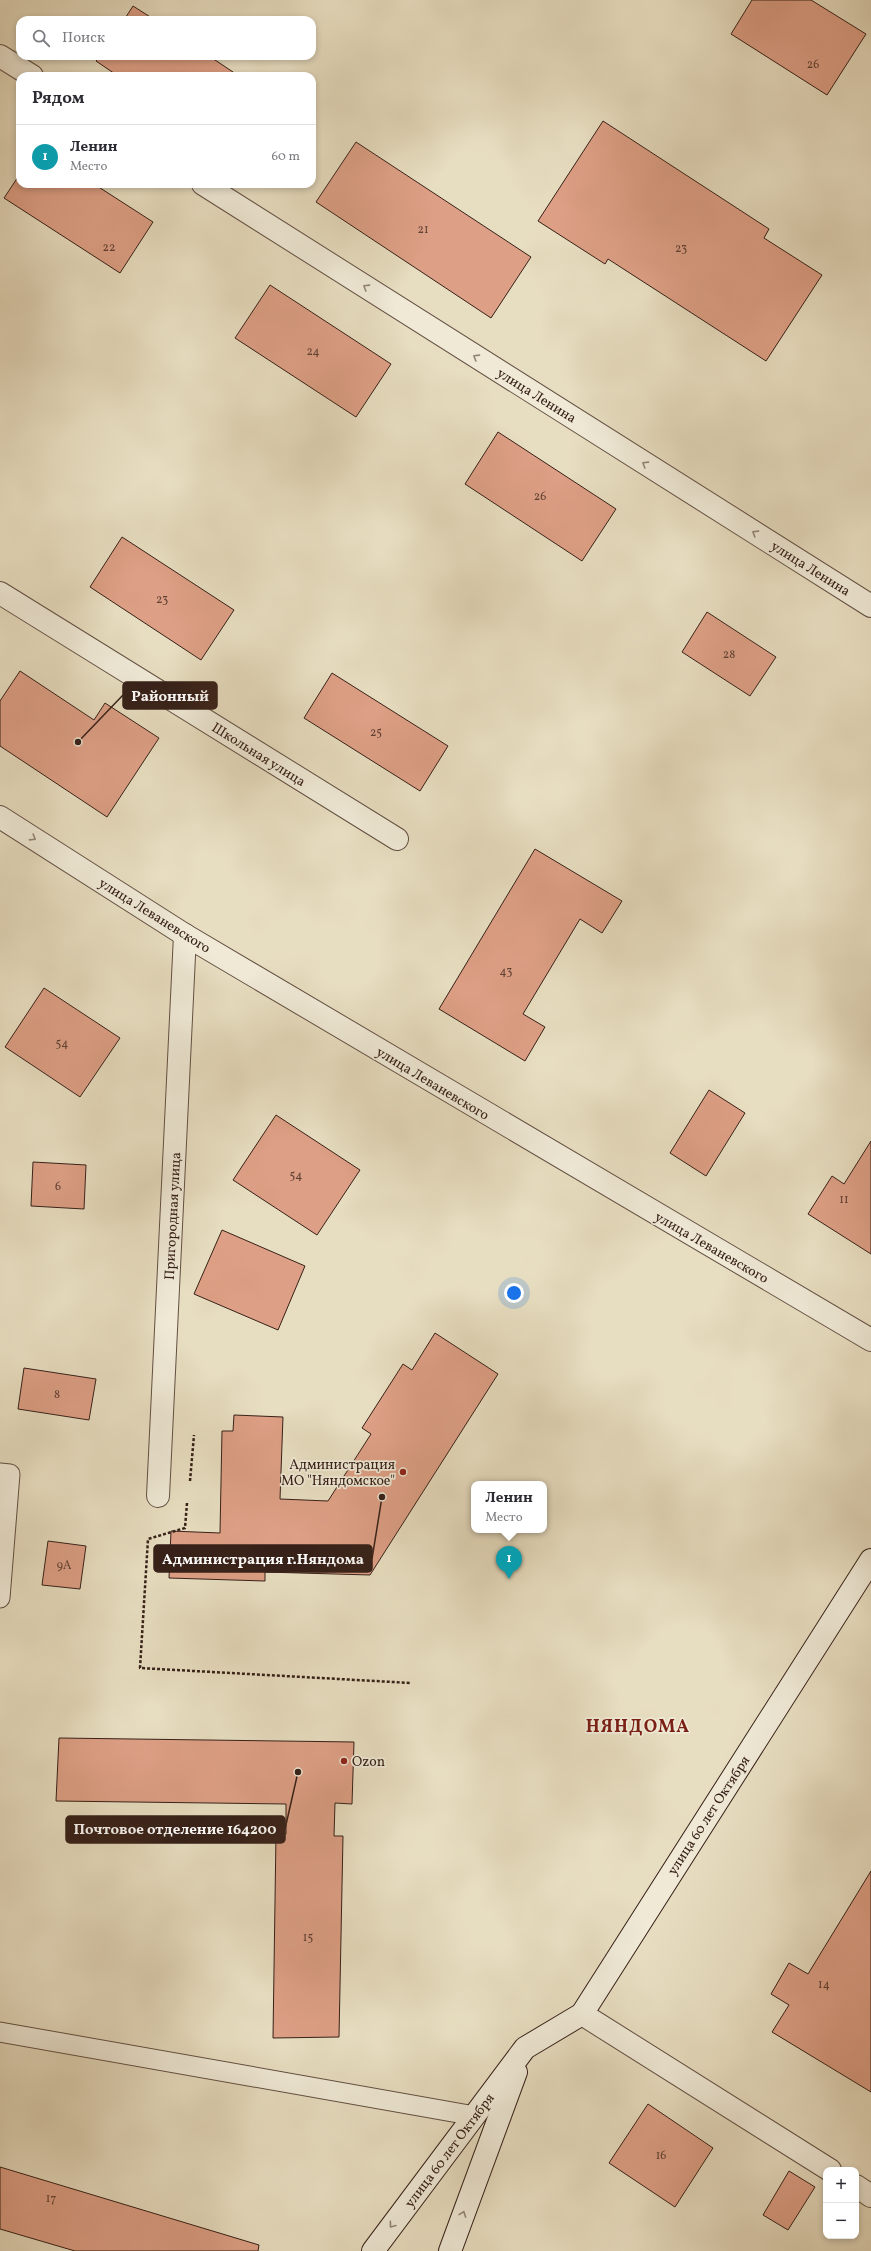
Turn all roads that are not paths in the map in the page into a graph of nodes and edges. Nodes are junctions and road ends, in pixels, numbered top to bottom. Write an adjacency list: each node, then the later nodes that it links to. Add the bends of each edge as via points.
1 (0, 56): 2 (street)
2 (26, 72)
3 (209, 188): 5 (street, улица Ленина, one-way to 3)
4 (0, 593): 7 (street, Школьная улица)
5 (871, 606)
6 (0, 817): 8 (street, улица Леваневского, one-way to 8)
7 (397, 839)
8 (185, 935): 9 (street, улица Леваневского); 11 (street, Пригородная улица)
9 (871, 1340)
10 (0, 1473): 13 (lane, via 10,1474)
11 (158, 1496)
12 (871, 1560): 14 (street, улица 60 лет Октября)
13 (0, 1598)
14 (582, 2014): 16 (street, улица 60 лет Октября); 18 (street)
15 (0, 2032): 17 (lane)
16 (525, 2048): 17 (street, улица 60 лет Октября); 22 (street, улица 60 лет Октября, one-way to 16)
17 (475, 2116): 21 (street, улица 60 лет Октября, one-way to 21)
18 (825, 2167)
19 (859, 2188): 20 (street)
20 (871, 2196)
21 (373, 2251)
22 (450, 2251)

